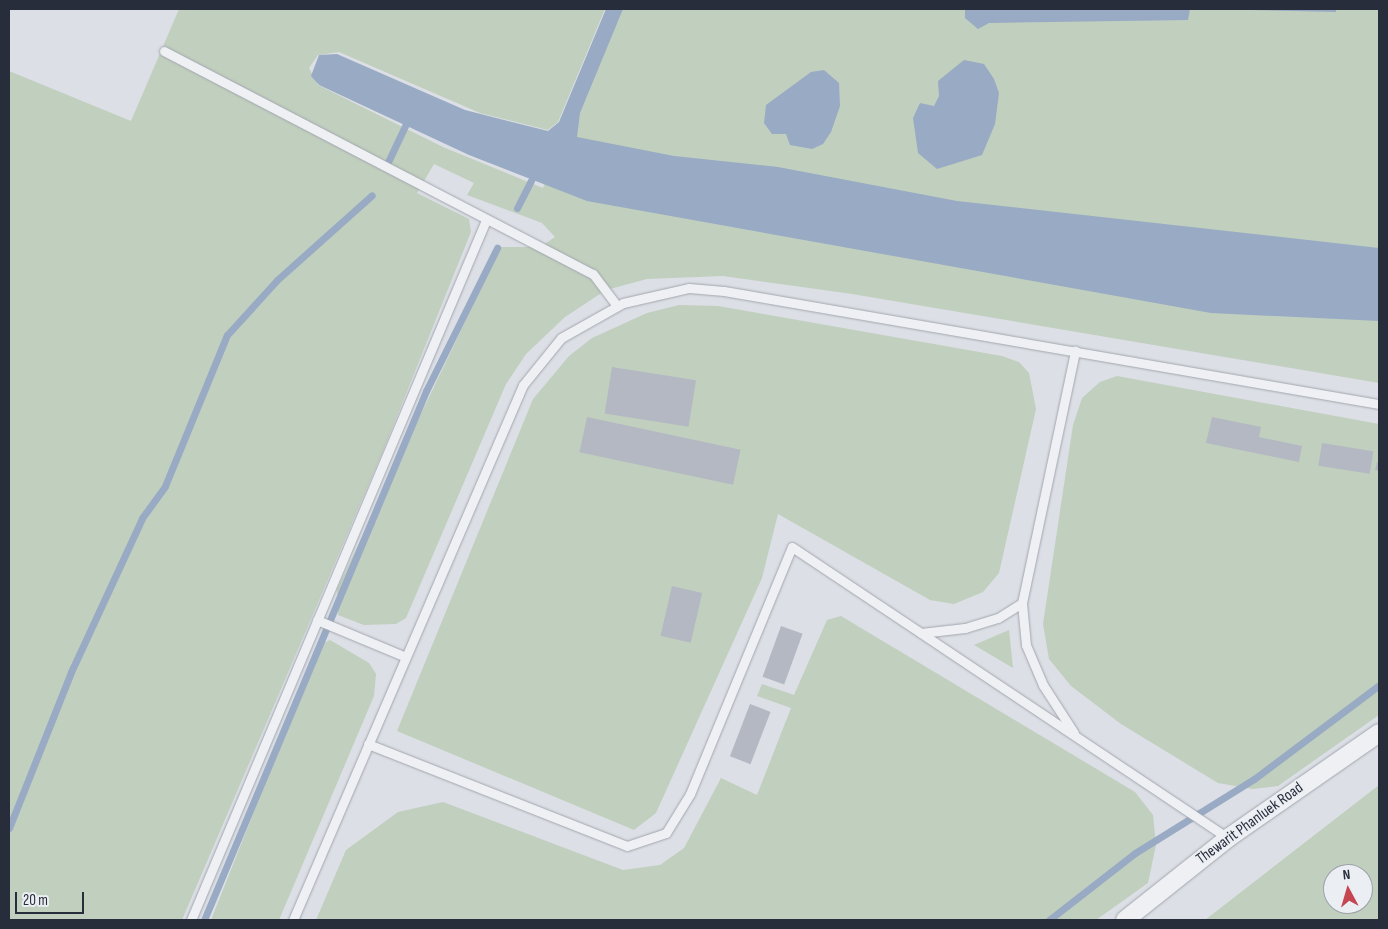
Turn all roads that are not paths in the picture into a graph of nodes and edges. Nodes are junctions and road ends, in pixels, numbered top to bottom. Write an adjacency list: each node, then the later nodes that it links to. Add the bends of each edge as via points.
1 (164, 51): 2 (lane)
2 (486, 220): 3 (lane, via 526,236 592,274); 7 (lane)
3 (617, 306): 4 (lane, via 656,293 689,288 715,290); 9 (lane, via 561,338 523,385)
4 (1075, 351): 5 (lane); 6 (lane)
5 (1379, 404)
6 (1022, 603): 8 (lane, via 998,618 965,628); 11 (lane, via 1026,645 1043,685)
7 (321, 622): 9 (lane); 14 (lane)
8 (921, 633): 11 (lane); 12 (lane, via 792,547 690,794 666,833 627,846)
9 (406, 656): 12 (lane)
10 (1379, 733): 13 (street, Thewarit Phanluek Road)
11 (1078, 738): 13 (lane)
12 (368, 744): 15 (lane)
13 (1228, 838): 16 (street, Thewarit Phanluek Road)
14 (191, 920)
15 (293, 920)
16 (1125, 920)

